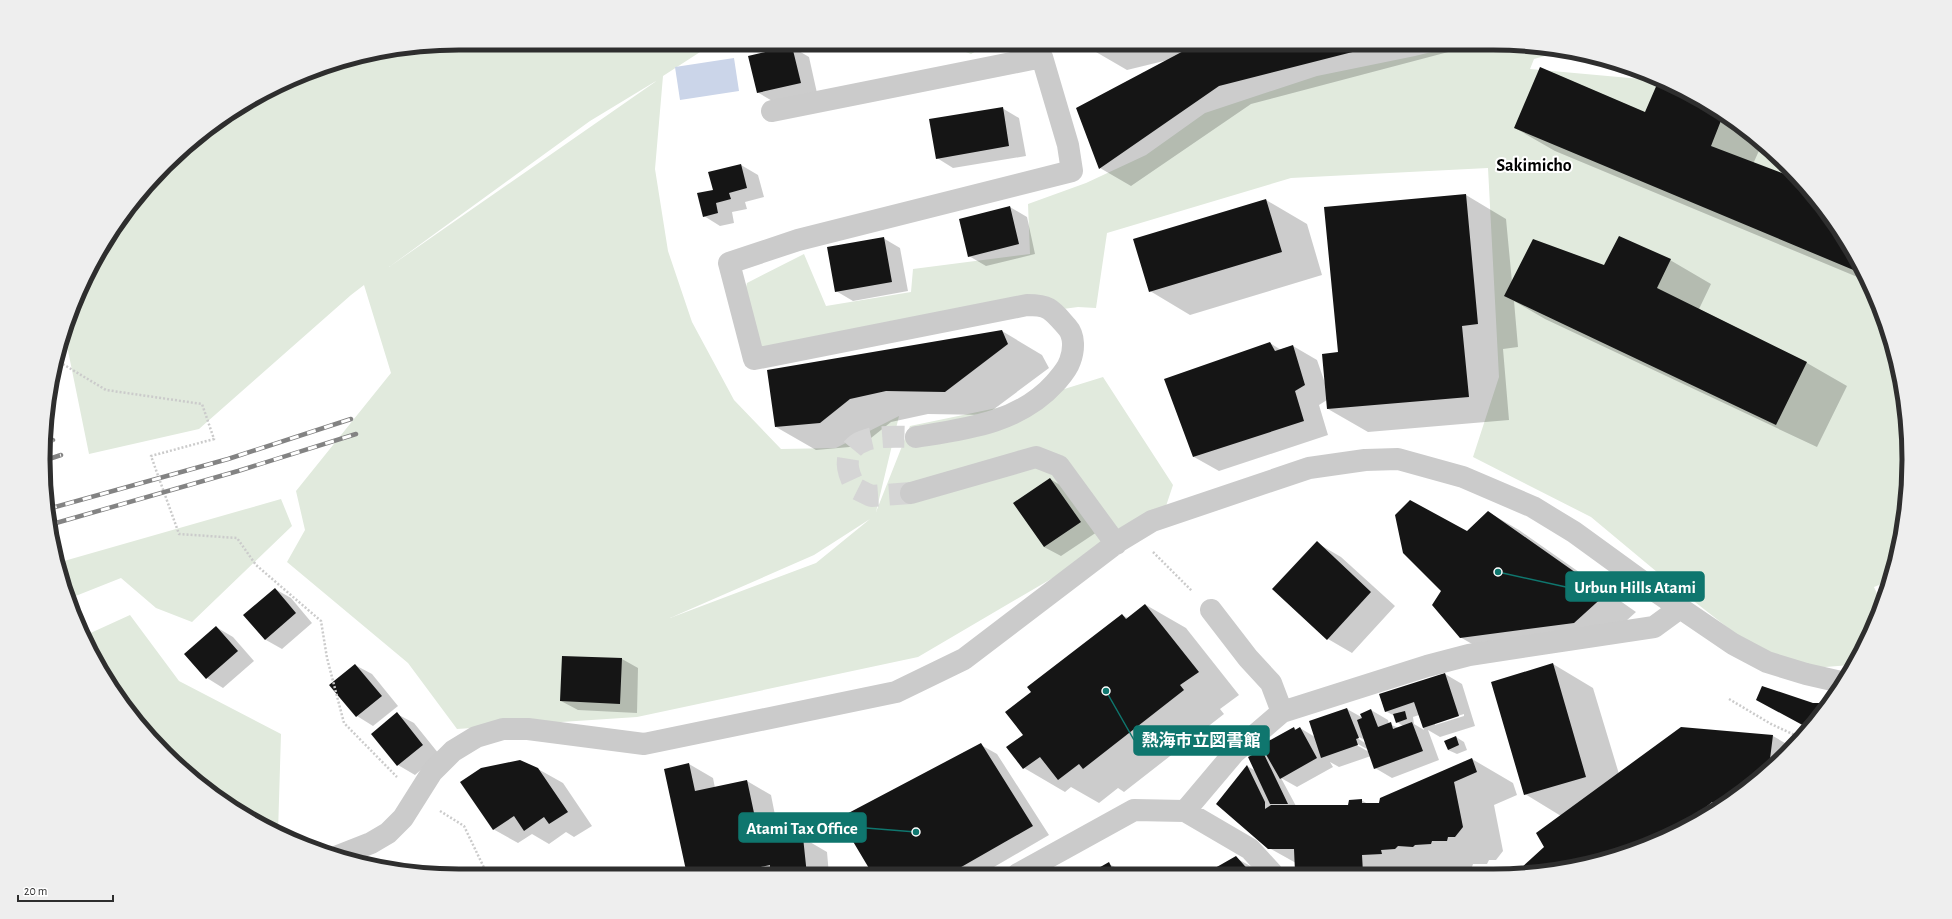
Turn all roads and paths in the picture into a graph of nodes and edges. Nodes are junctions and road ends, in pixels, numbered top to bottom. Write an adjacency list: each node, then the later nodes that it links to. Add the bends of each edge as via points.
1 (772, 111): 3 (street, via 1042,57 1068,145 1072,171 798,240 729,263 754,359 1027,305 1043,305 1055,313 1069,330 1074,348 1067,370 1047,391 1019,411 976,427)
2 (62, 363): 13 (path, via 106,390 202,404 214,439 151,456 179,534 236,538 256,565 321,621 327,658 344,723)
3 (916, 437)
4 (911, 493): 6 (street, via 1036,457 1060,466)
5 (1134, 532): 6 (street); 7 (street, via 1152,521 1310,468 1365,460 1398,460 1463,477 1533,507 1574,532); 8 (path)
6 (1116, 544): 13 (street, via 964,659 896,692 644,744 528,729 503,729 476,737 453,751 432,772)
7 (1680, 608): 9 (street, via 1733,644 1767,662); 11 (street, via 1654,627 1469,655)
8 (1211, 610): 11 (street, via 1271,683)
9 (1837, 681)
10 (1729, 699): 12 (path)
11 (1282, 712): 14 (street, via 1234,753)
12 (1795, 735)
13 (417, 797): 15 (street, via 404,818 388,833); 16 (path, via 464,826)
14 (1185, 811): 17 (street, via 1134,810); 18 (street, via 1250,849)
15 (346, 853)
16 (485, 869)
17 (1027, 869)
18 (1268, 869)

